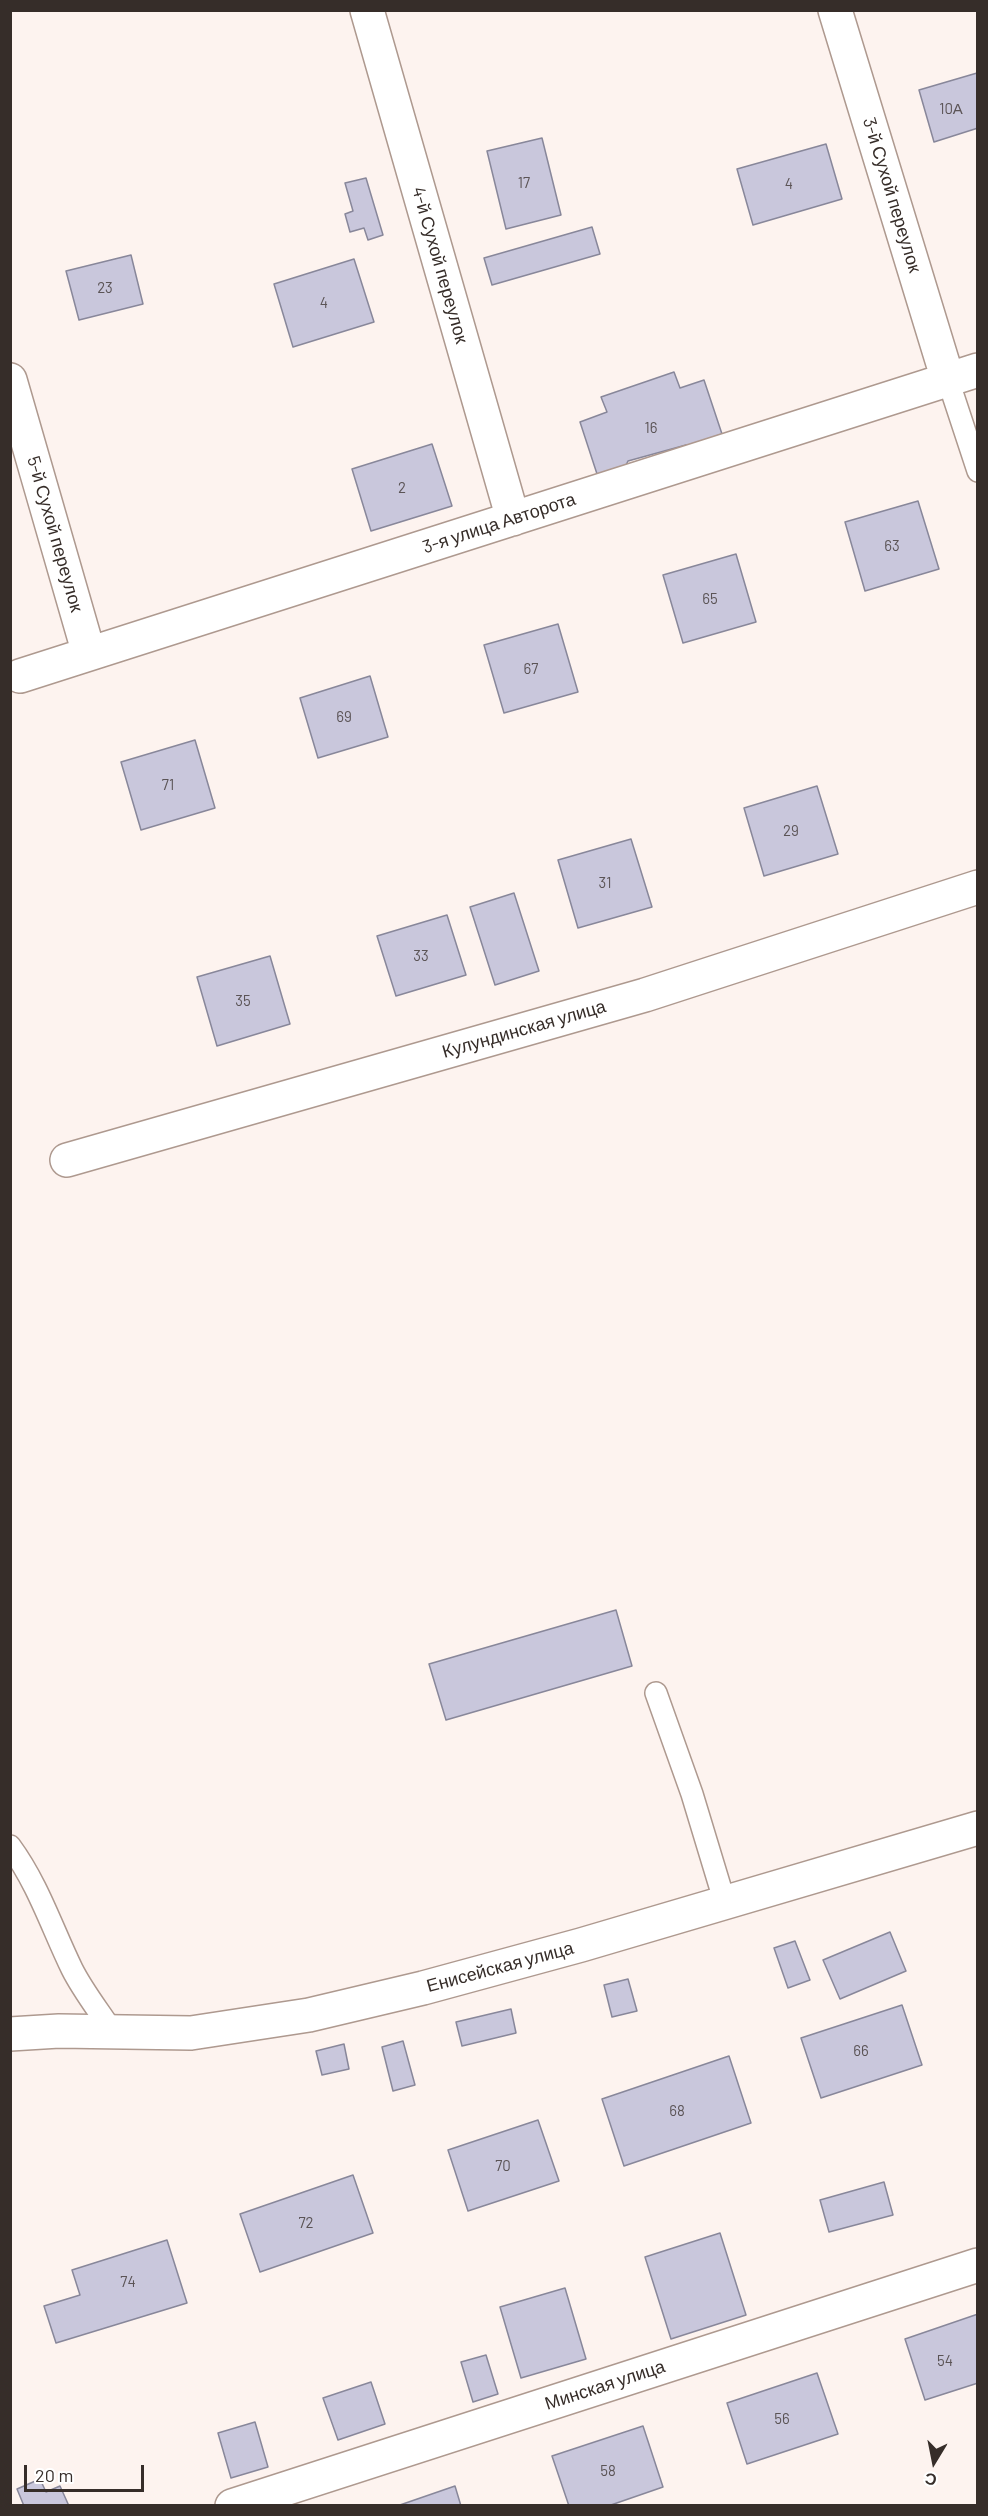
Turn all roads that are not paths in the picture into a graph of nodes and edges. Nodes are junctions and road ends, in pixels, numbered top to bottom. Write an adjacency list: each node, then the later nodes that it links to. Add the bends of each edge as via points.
1 (367, 10): 6 (street, 4-й Сухой переулок)
2 (835, 10): 3 (street, 3-й Сухой переулок)
3 (963, 375): 5 (lane); 6 (street, 3-я улица Авторота)
4 (10, 380): 7 (street, 5-й Сухой переулок)
5 (978, 471)
6 (513, 519): 7 (street, 3-я улица Авторота)
7 (89, 654): 8 (street, 3-я улица Авторота)
8 (20, 676)
9 (978, 887): 10 (street, Кулундинская улица, via 645,995)
10 (67, 1160)
11 (656, 1693): 14 (lane)
12 (978, 1828): 14 (street, Енисейская улица)
13 (10, 1846): 15 (lane, via 46,1907 73,1971)
14 (725, 1903): 15 (street, Енисейская улица, via 581,1946 309,2015 191,2033)
15 (112, 2031): 16 (street, Енисейская улица)
16 (10, 2034)
17 (978, 2265): 18 (street, Минская улица)
18 (232, 2505)

